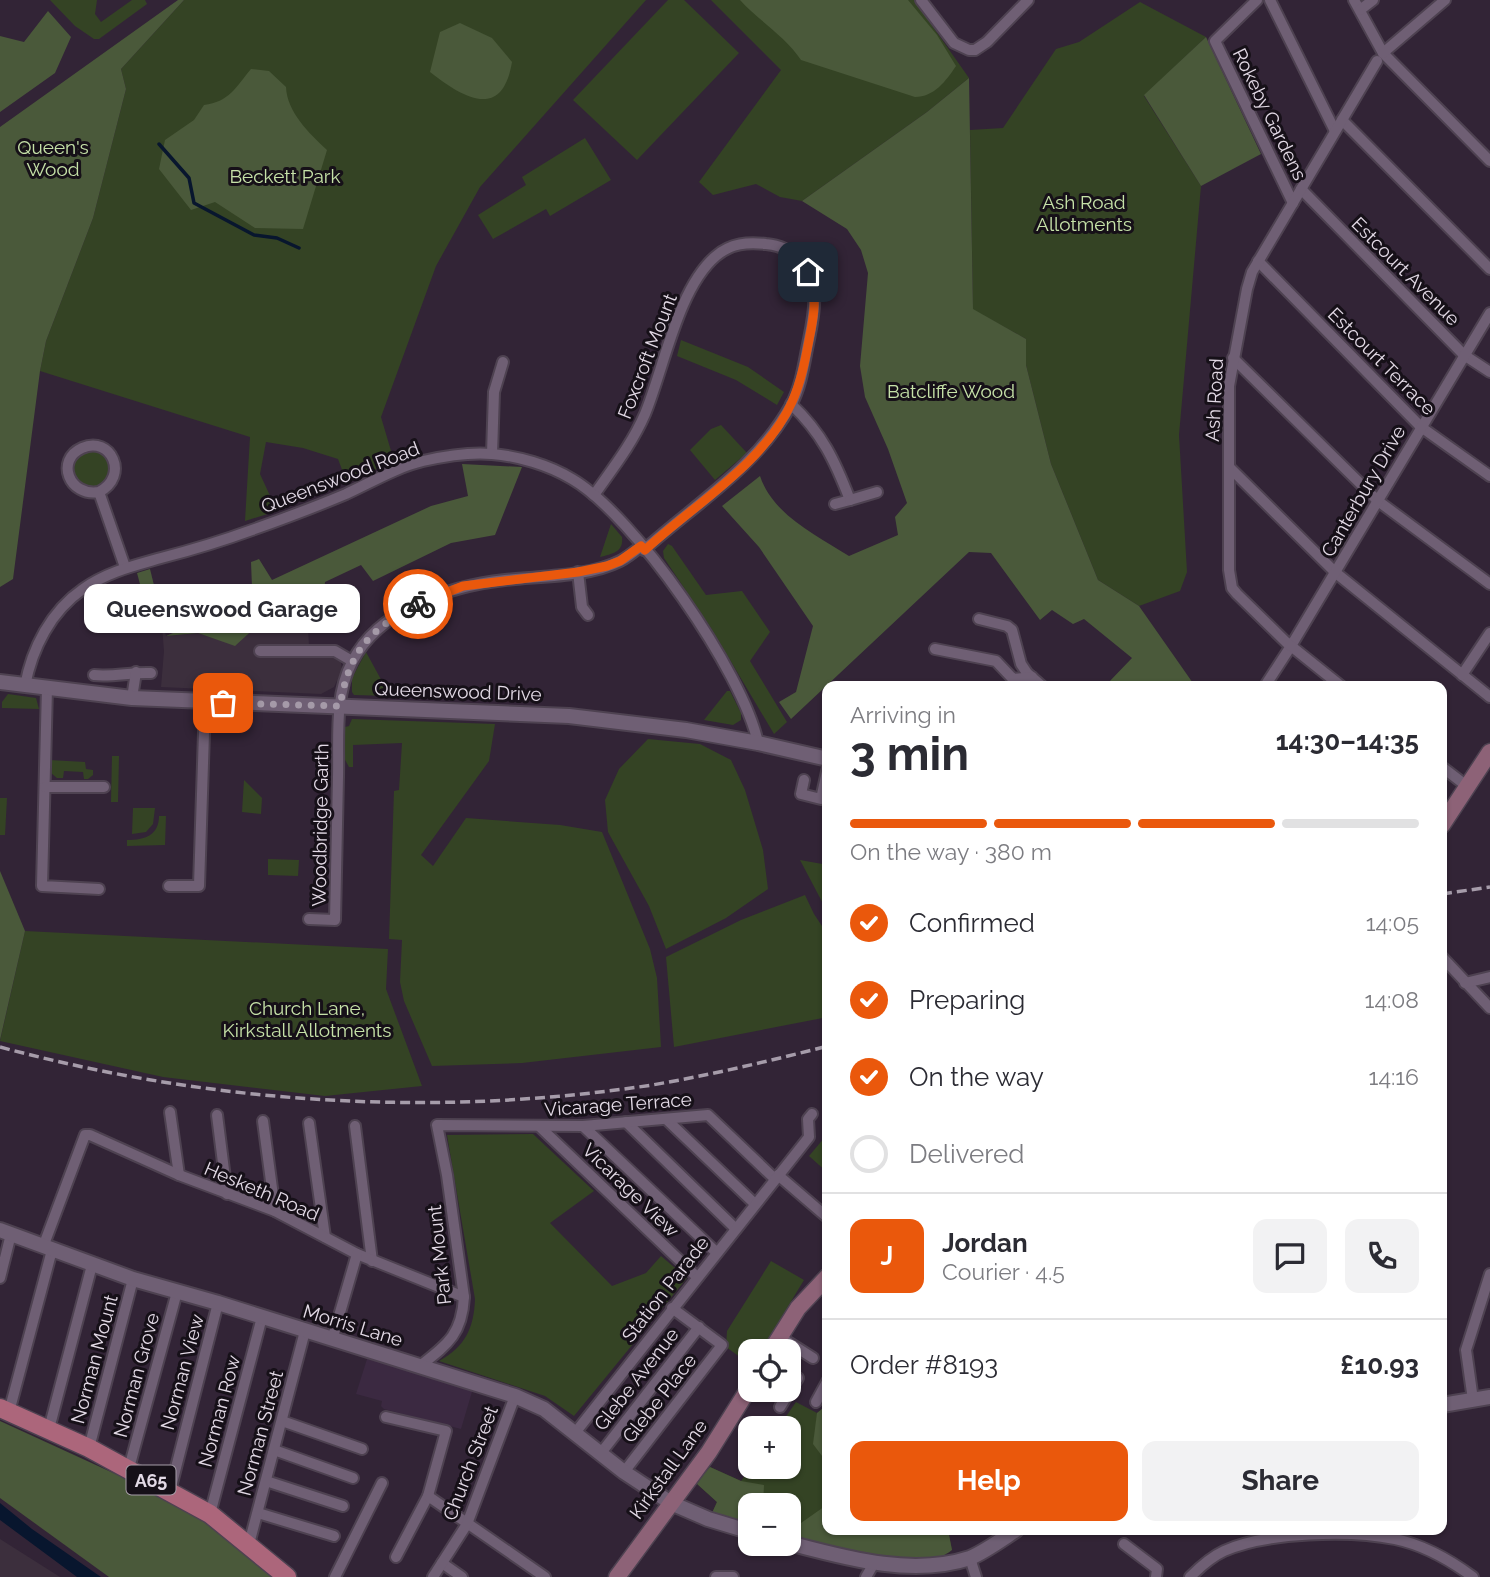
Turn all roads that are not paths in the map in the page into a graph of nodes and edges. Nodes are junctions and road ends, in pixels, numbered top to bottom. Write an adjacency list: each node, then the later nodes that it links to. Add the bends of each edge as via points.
1 (921, 0): 2 (street, via 951,40 975,50)
2 (1028, 0)
3 (1257, 0): 14 (street, Rokeby Gardens, via 1215,41)
4 (1270, 0): 11 (street)
5 (1373, 0): 7 (street)
6 (1445, 0): 8 (street, Ash Road)
7 (1357, 5): 9 (street)
8 (1430, 5): 9 (street, Ash Road)
9 (1380, 57): 10 (street, Ash Road); 12 (street)
10 (1342, 120): 11 (street, Ash Road); 16 (street)
11 (1335, 131): 13 (street, Ash Road)
12 (1490, 161)
13 (1301, 190): 14 (street, Ash Road); 18 (street, Estcourt Avenue)
14 (1293, 203): 15 (street, Ash Road)
15 (1258, 261): 19 (street, Ash Road, via 1247,289); 23 (street, Estcourt Terrace)
16 (1490, 269)
17 (1490, 313): 18 (street, Canterbury Drive)
18 (1464, 355): 21 (street, Estcourt Avenue); 23 (street, Canterbury Drive)
19 (1233, 358): 25 (street, Ash Road); 31 (street)
20 (503, 362): 24 (street, via 495,392)
21 (1490, 372)
22 (791, 404): 29 (street, Foxcroft Mount, via 814,317 813,282 803,264 785,249 743,243 716,256 700,276 675,325 632,442); 30 (street, via 828,448); 33 (street, Foxcroft Mount, via 770,437 740,469)
23 (1422, 427): 26 (street, Estcourt Terrace); 31 (street, Canterbury Drive)
24 (492, 454): 29 (street, Queenswood Road, via 550,468); 34 (street, Queenswood Road, via 421,461 249,531)
25 (1229, 467): 36 (street); 41 (street, Ash Road, via 1232,588)
26 (1490, 475)
27 (99, 492): 27 (street, via 111,483 114,462 105,450 84,447 69,462 69,477 78,489); 34 (street)
28 (877, 492): 30 (street)
29 (594, 495): 33 (street, Queenswood Road)
30 (850, 500): 32 (street)
31 (1378, 501): 36 (street, Canterbury Drive); 37 (street)
32 (835, 504)
33 (643, 548): 35 (street, Foxcroft Mount, via 620,561); 60 (street, Queenswood Road, via 718,651 746,705)
34 (125, 567): 54 (street, Queenswood Road, via 82,589 62,606 29,662)
35 (578, 572): 38 (street, via 582,607); 44 (street, Foxcroft Mount, via 463,586 436,596 381,627)
36 (1336, 573): 41 (street, Canterbury Drive); 47 (street)
37 (1490, 584)
38 (588, 615)
39 (979, 619): 49 (street, via 1012,630 1017,656)
40 (1490, 634): 47 (street)
41 (1291, 646): 51 (street, Canterbury Drive); 52 (street, Ash Road)
42 (935, 649): 49 (street, via 996,661 1013,679)
43 (260, 651): 44 (street, via 335,651)
44 (352, 661): 59 (street)
45 (136, 672): 46 (street); 48 (street); 57 (street)
46 (151, 673)
47 (1462, 675): 56 (street)
48 (94, 676)
49 (1032, 677): 50 (street)
50 (1036, 681)
51 (1268, 681)
52 (1335, 681)
53 (0, 682): 54 (street, Queenswood Drive)
54 (25, 686): 55 (street, Queenswood Drive)
55 (47, 688): 57 (street, Queenswood Drive); 67 (street)
56 (1490, 697)
57 (132, 698): 58 (street, Queenswood Drive)
58 (205, 702): 59 (street, Queenswood Drive); 70 (street, via 199,886)
59 (340, 706): 60 (street, Queenswood Drive, via 569,716); 72 (street, Woodbridge Garth, via 335,920)
60 (758, 743): 62 (street, Queenswood Drive)
61 (1490, 752): 66 (main road)
62 (822, 758)
63 (1447, 770): 66 (street)
64 (804, 780): 68 (street, via 802,794)
65 (104, 787): 67 (street)
66 (1468, 787): 69 (main road)
67 (45, 788): 71 (street, via 42,886)
68 (822, 799)
69 (1447, 818)
70 (169, 886)
71 (99, 889)
72 (309, 919)
73 (1447, 963): 75 (street)
74 (1490, 977): 75 (street)
75 (1465, 983): 76 (street)
76 (1490, 1008)
77 (170, 1112): 89 (street)
78 (812, 1114): 88 (street, Station Parade, via 809,1137)
79 (217, 1115): 90 (street)
80 (666, 1119): 82 (street, Vicarage Terrace); 88 (street, Vicarage Terrace, via 708,1115); 91 (street)
81 (264, 1121): 92 (street)
82 (626, 1122): 86 (street, Vicarage Terrace); 94 (street)
83 (309, 1123): 96 (street)
84 (437, 1125): 87 (street, Vicarage Terrace); 108 (street, Park Mount)
85 (355, 1126): 100 (street)
86 (583, 1126): 87 (street, Vicarage Terrace); 98 (street)
87 (541, 1128): 103 (street, Vicarage View)
88 (779, 1174): 91 (street, Station Parade); 93 (street, Vicarage Terrace)
89 (179, 1175): 90 (street, Hesketh Road); 97 (street, Hesketh Road, via 85,1135)
90 (227, 1194): 92 (street, Hesketh Road)
91 (755, 1204): 94 (street, Station Parade)
92 (275, 1212): 96 (street, Hesketh Road)
93 (822, 1213)
94 (735, 1228): 98 (street, Station Parade)
95 (6, 1232): 97 (street, Morris Lane); 104 (street)
96 (325, 1237): 99 (street, Hesketh Road)
97 (48, 1248): 101 (street, Morris Lane); 127 (street)
98 (716, 1252): 103 (street, Station Parade)
99 (357, 1254): 100 (street, Hesketh Road); 115 (street)
100 (372, 1261): 108 (street, Hesketh Road)
101 (92, 1265): 105 (street, Morris Lane); 130 (street)
102 (1490, 1274): 120 (street, via 1466,1350)
103 (696, 1277): 110 (street, Station Parade)
104 (0, 1278)
105 (133, 1279): 107 (street, Morris Lane); 132 (street, Norman Mount)
106 (822, 1282): 114 (main road)
107 (177, 1292): 109 (street, Morris Lane); 136 (street, Norman Grove)
108 (464, 1297): 117 (street, Park Mount, via 456,1333)
109 (218, 1303): 111 (street, Morris Lane); 141 (street, Norman View)
110 (672, 1308): 112 (street); 131 (street, Station Parade)
111 (262, 1317): 113 (street, Morris Lane); 146 (street, Norman Row)
112 (699, 1327): 135 (street, Glebe Avenue); 137 (street, Glebe Place, via 722,1345)
113 (306, 1331): 115 (street, Morris Lane); 129 (street, Norman Street)
114 (780, 1337): 116 (street)
115 (332, 1340): 117 (street, Morris Lane)
116 (813, 1358)
117 (421, 1366): 124 (street, Morris Lane)
118 (822, 1391): 123 (street)
119 (1490, 1397): 120 (street)
120 (1473, 1400): 125 (street)
121 (740, 1402): 143 (main road, Kirkstall Lane)
122 (783, 1402): 126 (street)
123 (816, 1402)
124 (512, 1403): 131 (street, Morris Lane, via 544,1409); 147 (street, Church Street)
125 (1447, 1404)
126 (780, 1407)
127 (5, 1410): 130 (main road, A65)
128 (386, 1417): 142 (street, via 446,1431)
129 (282, 1421): 133 (street); 134 (street, Norman Street)
130 (49, 1429): 132 (main road, A65)
131 (575, 1433): 135 (street, Morris Lane)
132 (89, 1448): 136 (main road, A65)
133 (362, 1449)
134 (274, 1450): 138 (street); 139 (street, Norman Street)
135 (601, 1453): 137 (street, Morris Lane)
136 (129, 1468): 141 (main road, A65)
137 (624, 1472): 143 (street, Morris Lane)
138 (353, 1478)
139 (266, 1482): 144 (street); 145 (street, Norman Street)
140 (382, 1483): 161 (street)
141 (170, 1491): 146 (main road, A65)
142 (428, 1496): 147 (street); 156 (street)
143 (671, 1503): 148 (street, Morris Lane); 165 (main road, Kirkstall Lane)
144 (343, 1506)
145 (258, 1513): 152 (street); 153 (street, Norman Street)
146 (210, 1514): 153 (main road, A65)
147 (467, 1524): 158 (street, Church Street); 164 (street)
148 (738, 1528)
149 (1008, 1535): 157 (street)
150 (1322, 1535): 170 (street, via 1224,1551)
151 (1400, 1535): 171 (street)
152 (334, 1536)
153 (249, 1544): 160 (main road, A65)
154 (1124, 1544): 169 (street, via 1157,1569)
155 (801, 1546): 159 (street)
156 (396, 1557)
157 (970, 1558): 159 (street, via 922,1569); 168 (street)
158 (442, 1563): 162 (street, Church Street); 163 (street)
159 (869, 1571)
160 (287, 1577)
161 (335, 1577)
162 (433, 1577)
163 (462, 1577)
164 (545, 1577)
165 (617, 1577)
166 (716, 1577): 167 (street)
167 (733, 1577)
168 (976, 1577)
169 (1156, 1577)
170 (1190, 1577)
171 (1473, 1577)

